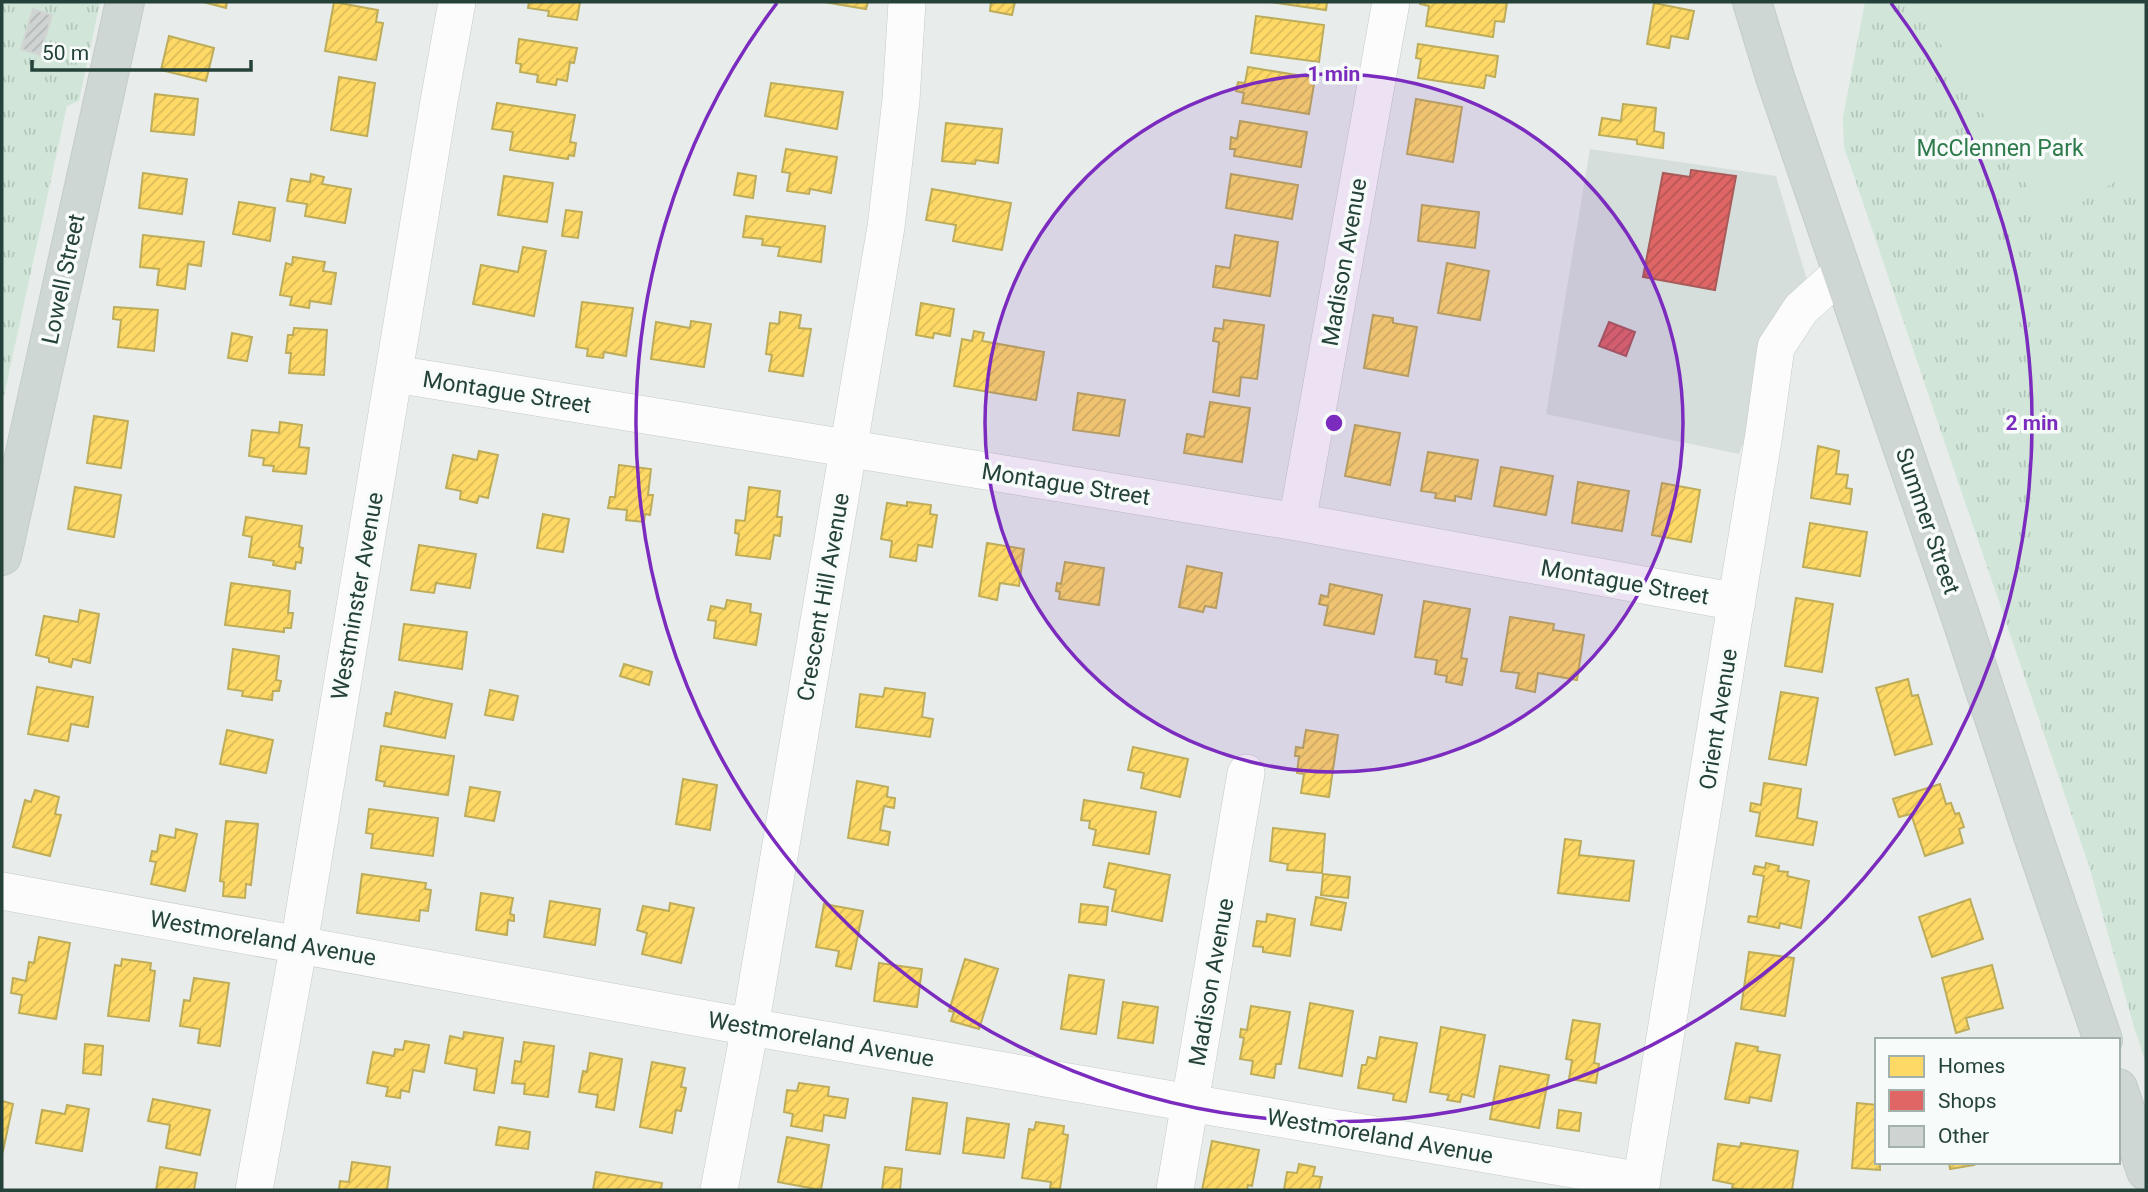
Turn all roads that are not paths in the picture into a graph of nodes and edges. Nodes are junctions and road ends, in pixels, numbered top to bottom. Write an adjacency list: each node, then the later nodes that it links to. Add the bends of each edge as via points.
1 (125, 2): 10 (main road, Lowell Street)
2 (457, 2): 7 (street, Westminster Avenue)
3 (906, 2): 8 (street, Crescent Hill Avenue, via 901,100 886,227)
4 (1391, 2): 9 (street, Madison Avenue)
5 (1752, 2): 6 (main road, Summer Street)
6 (1842, 272): 11 (street, Orient Avenue, via 1801,309 1776,347); 16 (main road, Summer Street)
7 (395, 374): 8 (street, Montague Street); 14 (street, Westminster Avenue)
8 (848, 448): 9 (street, Montague Street); 15 (street, Crescent Hill Avenue)
9 (1297, 522): 11 (street, Montague Street)
10 (2, 556)
11 (1737, 602): 20 (street, Orient Avenue)
12 (1247, 773): 18 (street, Madison Avenue)
13 (2, 891): 14 (street, Westmoreland Avenue)
14 (299, 944): 15 (street, Westmoreland Avenue); 21 (street, Westminster Avenue)
15 (750, 1027): 18 (street, Westmoreland Avenue); 22 (street, Crescent Hill Avenue)
16 (2102, 1038)
17 (2120, 1094): 19 (main road)
18 (1190, 1103): 20 (street, Westmoreland Avenue); 23 (street, Madison Avenue)
19 (2146, 1171)
20 (1641, 1186)
21 (254, 1190)
22 (719, 1190)
23 (1175, 1190)

